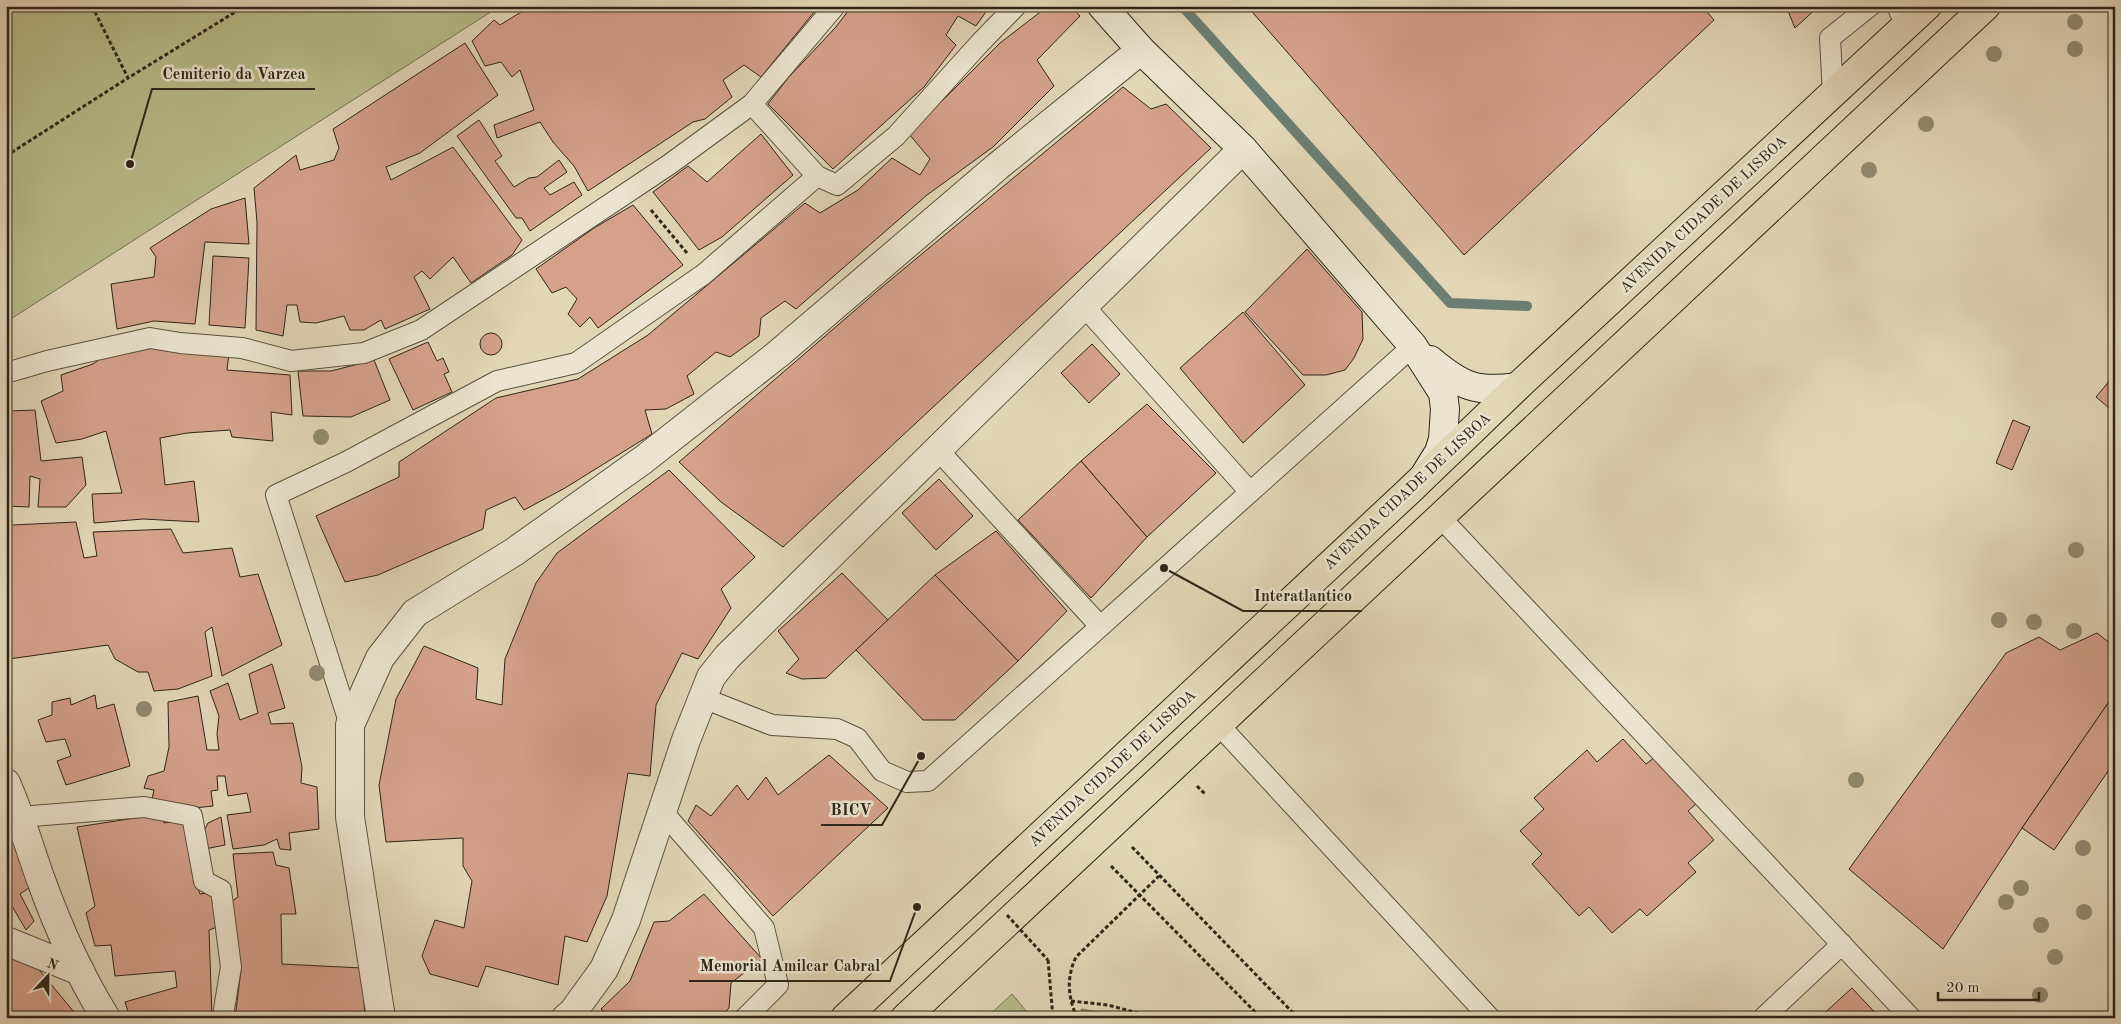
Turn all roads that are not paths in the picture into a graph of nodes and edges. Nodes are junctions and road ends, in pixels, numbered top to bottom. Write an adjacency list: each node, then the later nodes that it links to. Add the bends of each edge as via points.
1 (835, 6): 10 (lane)
2 (1016, 6): 12 (lane, via 896,136 837,185)
3 (1102, 6): 8 (street)
4 (1870, 6): 9 (lane, via 1830,38)
5 (1927, 6): 7 (main road, AVENIDA CIDADE DE LISBOA)
6 (1986, 6): 20 (main road)
7 (1902, 16): 9 (main road, AVENIDA CIDADE DE LISBOA)
8 (1141, 50): 11 (street); 24 (street, via 998,166 778,354 644,460 514,552 415,613 380,658)
9 (1833, 94): 16 (main road, AVENIDA CIDADE DE LISBOA)
10 (752, 104): 12 (lane); 15 (lane, via 670,164 421,330 364,353 291,361 242,348 150,338)
11 (1243, 149): 13 (street); 14 (street)
12 (817, 176): 24 (lane, via 704,274 576,363 497,381 346,462 276,495)
13 (1084, 306): 17 (street); 19 (lane)
14 (1413, 346): 16 (street, via 1464,384 1495,390); 18 (street, via 1443,393 1445,409 1443,439); 19 (lane)
15 (6, 373)
16 (1517, 387): 18 (main road, AVENIDA CIDADE DE LISBOA)
17 (938, 450): 21 (lane); 22 (street, via 727,657 711,677)
18 (1426, 474): 36 (main road, AVENIDA CIDADE DE LISBOA)
19 (1250, 492): 21 (lane)
20 (1440, 516): 23 (main road); 29 (lane)
21 (1100, 626): 22 (lane, via 928,781 906,782 882,770 857,738 837,729 772,725)
22 (703, 698): 26 (street)
23 (1218, 724): 37 (main road); 38 (lane)
24 (350, 726): 33 (street, via 350,817)
25 (6, 783): 27 (street)
26 (662, 811): 34 (street, via 622,928 604,969); 35 (lane, via 764,928 778,985)
27 (20, 817): 30 (street, via 41,880); 31 (lane, via 144,807 192,816 204,881 221,890 231,967)
28 (6, 941): 30 (street)
29 (1842, 944): 39 (lane); 40 (lane)
30 (80, 971): 32 (street)
31 (224, 1009)
32 (106, 1018)
33 (381, 1018)
34 (566, 1018)
35 (745, 1018)
36 (846, 1018)
37 (905, 1018)
38 (1490, 1018)
39 (1763, 1018)
40 (1911, 1018)

